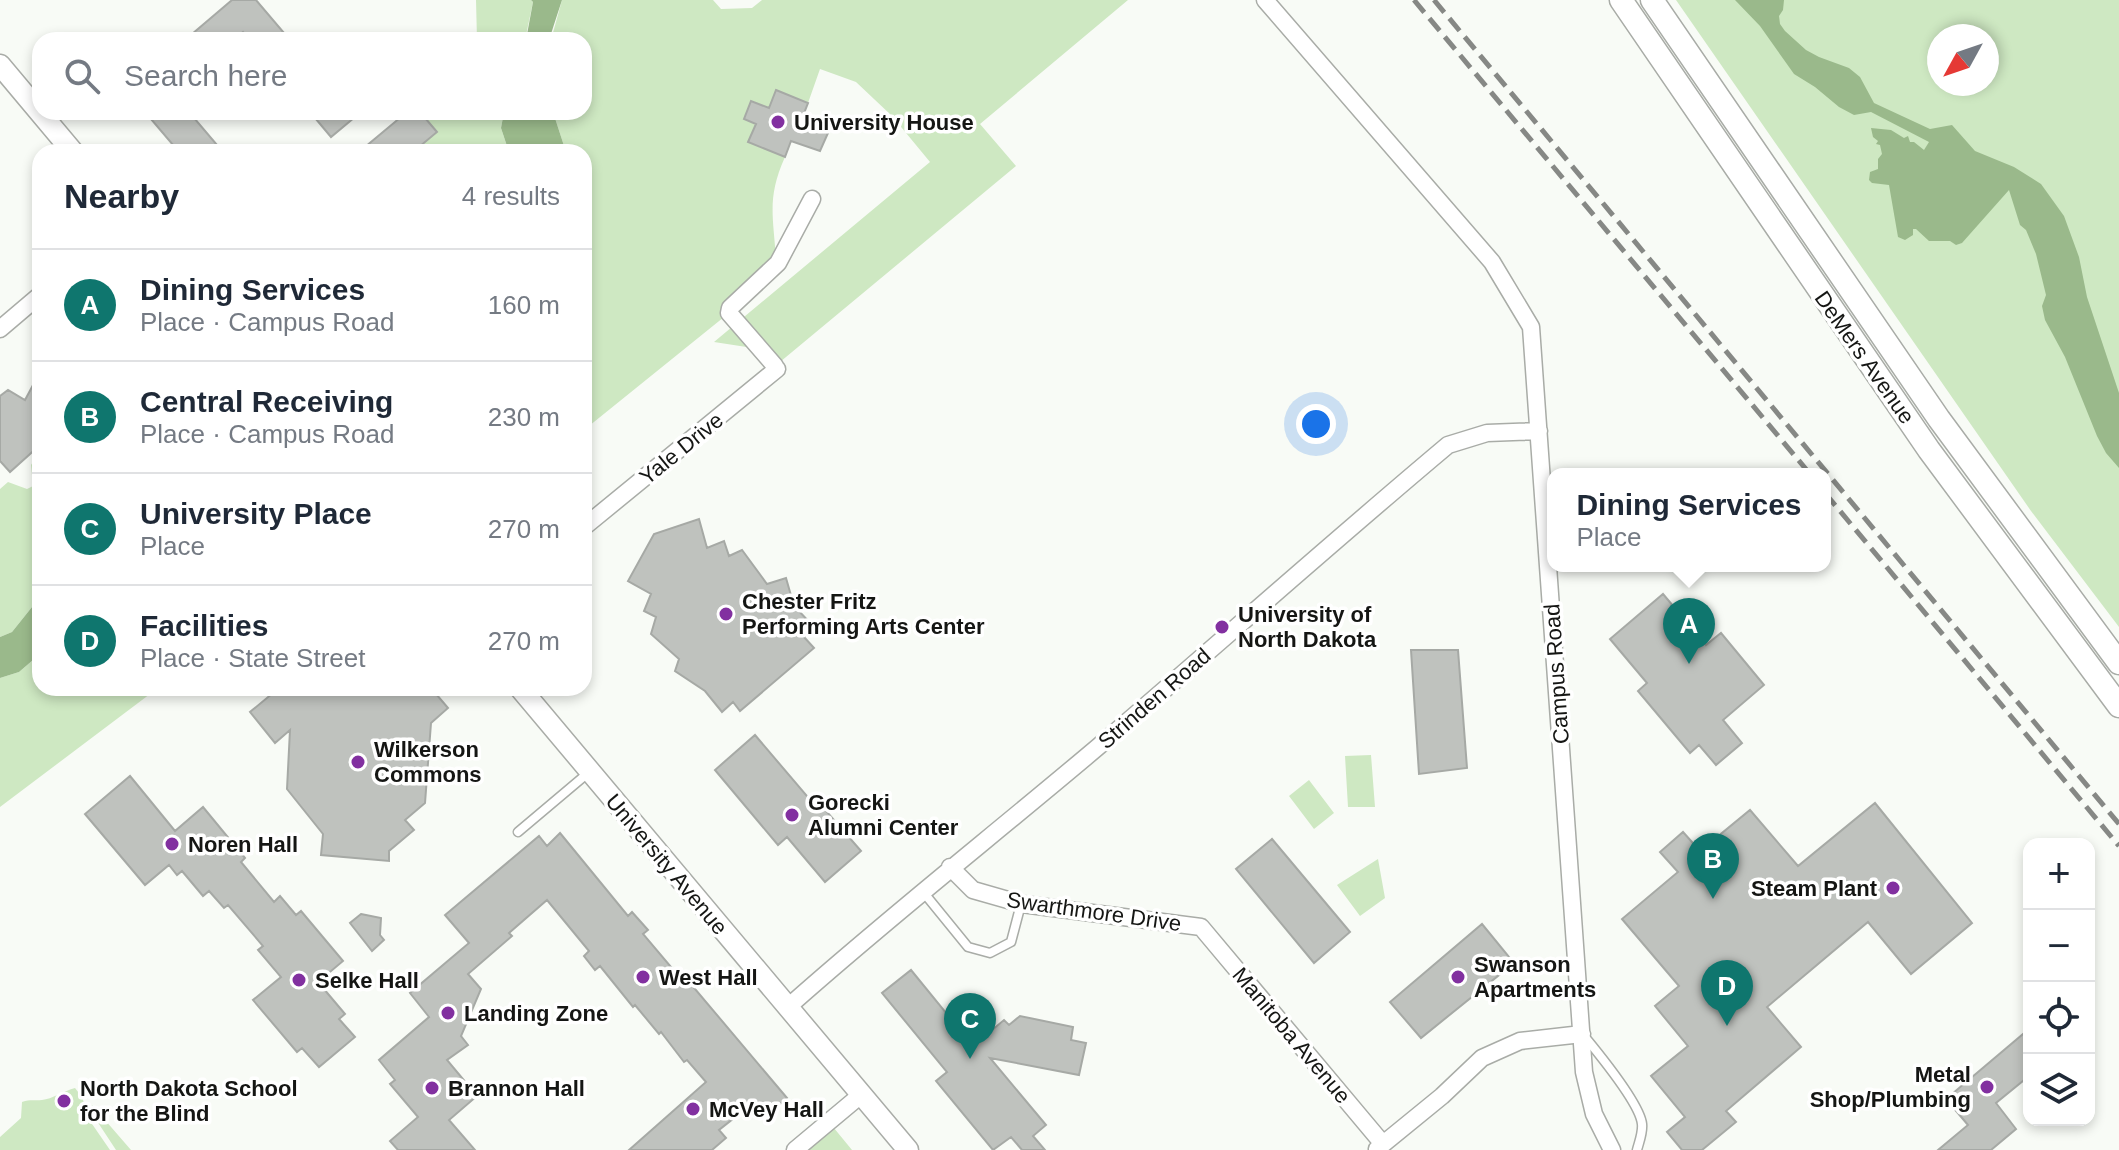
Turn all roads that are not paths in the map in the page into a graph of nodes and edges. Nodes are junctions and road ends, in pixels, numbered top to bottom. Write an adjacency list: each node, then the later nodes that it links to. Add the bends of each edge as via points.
1 (1265, 0): 11 (street, Campus Road, via 1492,262 1531,327)
2 (1621, 0): 17 (main road, DeMers Avenue, via 1929,450)
3 (1652, 0): 15 (main road, DeMers Avenue, via 1939,419)
4 (0, 65): 5 (street)
5 (32, 103)
6 (46, 120): 7 (street)
7 (66, 144)
8 (812, 199): 12 (street, Yale Drive, via 778,263 730,308 776,367)
9 (32, 302): 10 (street)
10 (0, 329)
11 (1539, 431): 13 (street, Campus Road); 20 (street, Strinden Road, via 1487,433 1448,445 1097,748)
12 (592, 520)
13 (1547, 543)
14 (1549, 572): 25 (street, Campus Road)
15 (2119, 663)
16 (527, 696): 18 (street, University Avenue)
17 (2119, 706)
18 (589, 771): 19 (lane); 24 (street, University Avenue)
19 (518, 832)
20 (950, 867): 21 (street, Strinden Road); 22 (street, Swarthmore Drive, via 973,890)
21 (924, 893): 22 (lane, via 968,947 990,953 1011,942); 24 (street, Strinden Road)
22 (1022, 904): 23 (street, Swarthmore Drive)
23 (1201, 927): 27 (street, Manitoba Avenue)
24 (788, 1007): 26 (street, University Avenue)
25 (1582, 1034): 27 (street, via 1520,1041 1482,1058); 30 (street, Campus Road, via 1594,1114); 31 (lane, via 1636,1110 1642,1123)
26 (862, 1094): 28 (street); 29 (street, University Avenue)
27 (1380, 1147)
28 (795, 1150)
29 (908, 1150)
30 (1612, 1150)
31 (1637, 1150)

